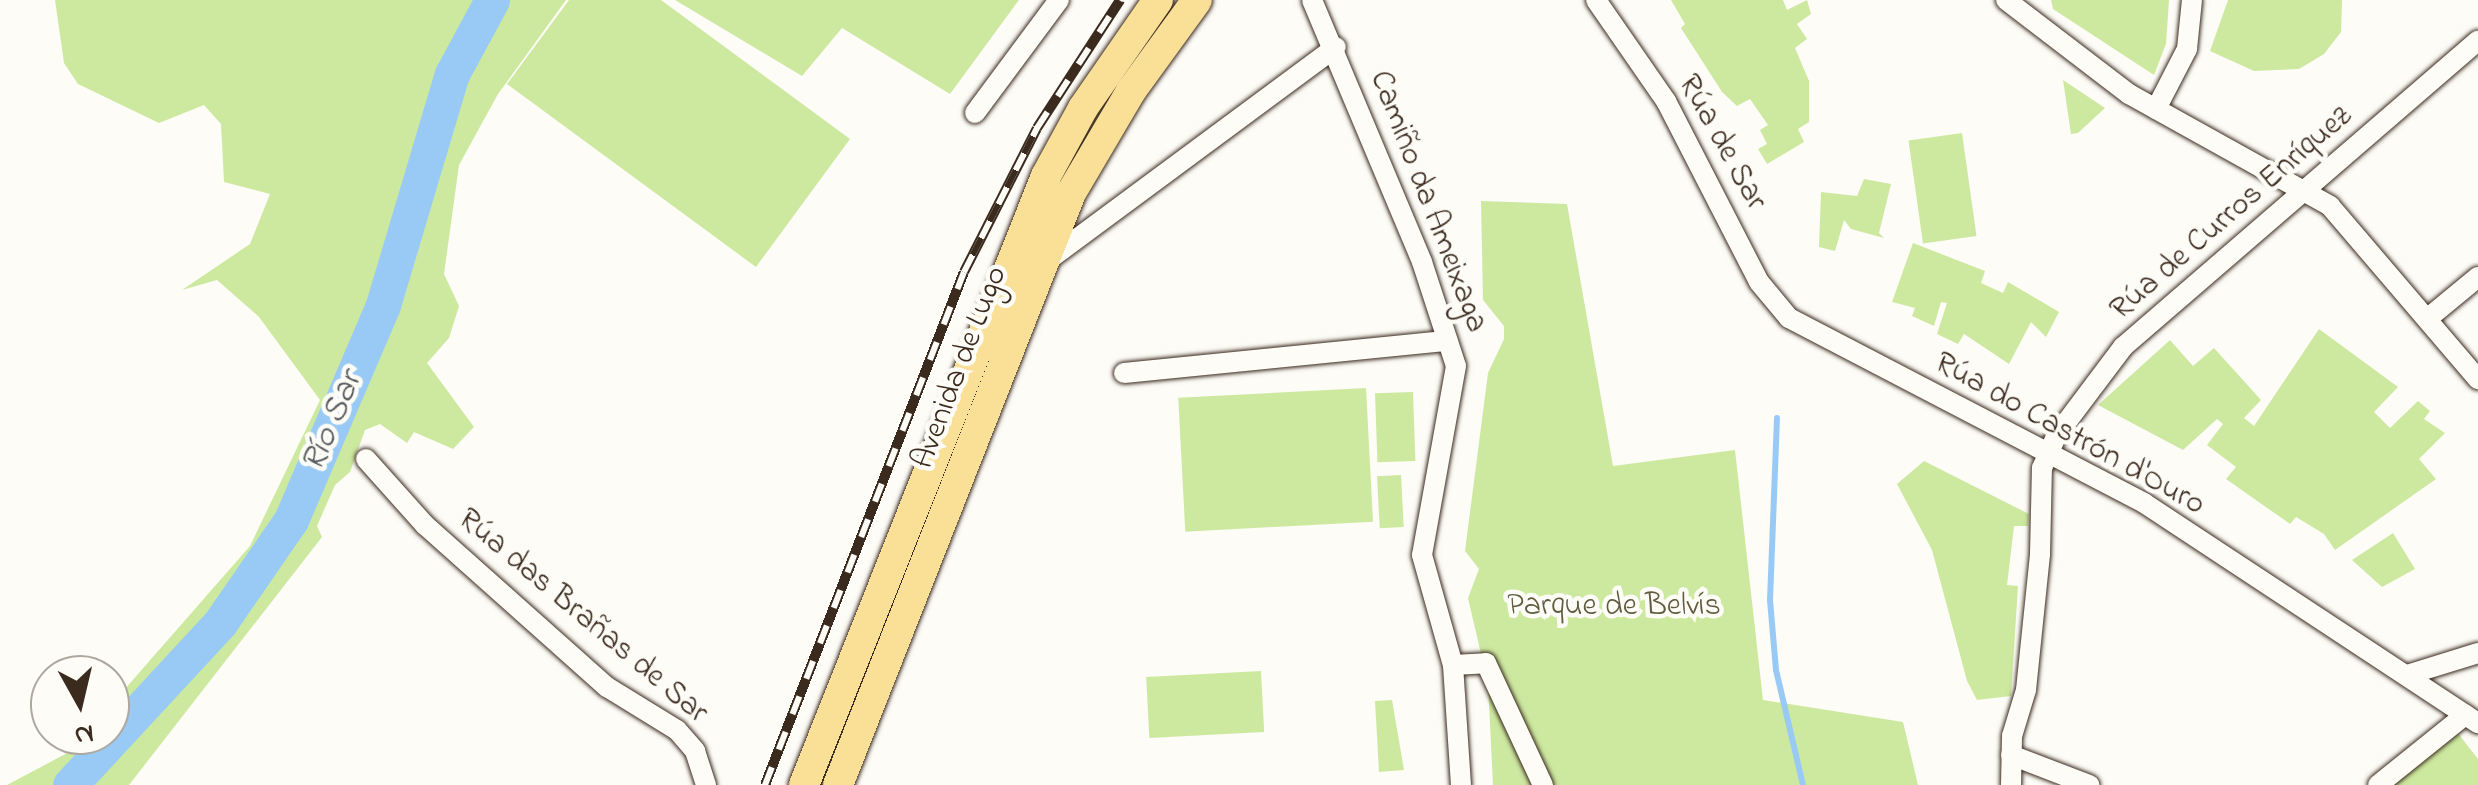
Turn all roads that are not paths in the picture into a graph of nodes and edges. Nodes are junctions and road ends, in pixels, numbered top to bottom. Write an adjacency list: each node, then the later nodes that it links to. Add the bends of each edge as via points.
1 (1059, 0): 11 (street)
2 (1197, 0): 13 (highway, Avenida de Lugo, via 1106,131)
3 (1312, 0): 9 (street, Camiño da Ameixaga)
4 (1596, 0): 15 (street, Rúa de Sar, via 1681,125 1759,282)
5 (2006, 0): 10 (street)
6 (2192, 0): 10 (street, via 2187,49)
7 (1151, 6): 28 (highway, Avenida de Lugo, via 1046,176)
8 (2478, 41): 12 (street, Rúa de Curros Enríquez)
9 (1336, 47): 13 (street); 17 (street, Camiño da Ameixaga)
10 (2156, 109): 12 (street)
11 (975, 113)
12 (2304, 190): 16 (street, via 2330,206); 20 (street, Rúa de Curros Enríquez, via 2123,347)
13 (1038, 266): 29 (highway, Avenida de Lugo)
14 (2478, 276): 16 (street)
15 (1788, 318): 20 (street, Rúa do Castrón d'Ouro)
16 (2427, 320): 19 (street)
17 (1447, 342): 18 (street); 23 (street, Camiño da Ameixaga, via 1456,366 1422,554)
18 (1124, 373)
19 (2478, 379)
20 (2046, 452): 24 (street, Rúa do Castrón d'Ouro, via 2144,503); 26 (street, via 2026,690)
21 (366, 459): 27 (street, Rúa das Brañas de Sar, via 425,524 607,686 677,730 695,751)
22 (2478, 654): 24 (street)
23 (1453, 664): 30 (street, Camiño da Ameixaga); 31 (street, via 1486,663)
24 (2407, 676): 25 (street, Rúa do Castrón d'Ouro)
25 (2471, 719): 34 (street)
26 (2011, 755): 32 (street); 33 (street)
27 (706, 785)
28 (804, 785)
29 (838, 785)
30 (1460, 785)
31 (1543, 785)
32 (2011, 785)
33 (2089, 785)
34 (2378, 785)

